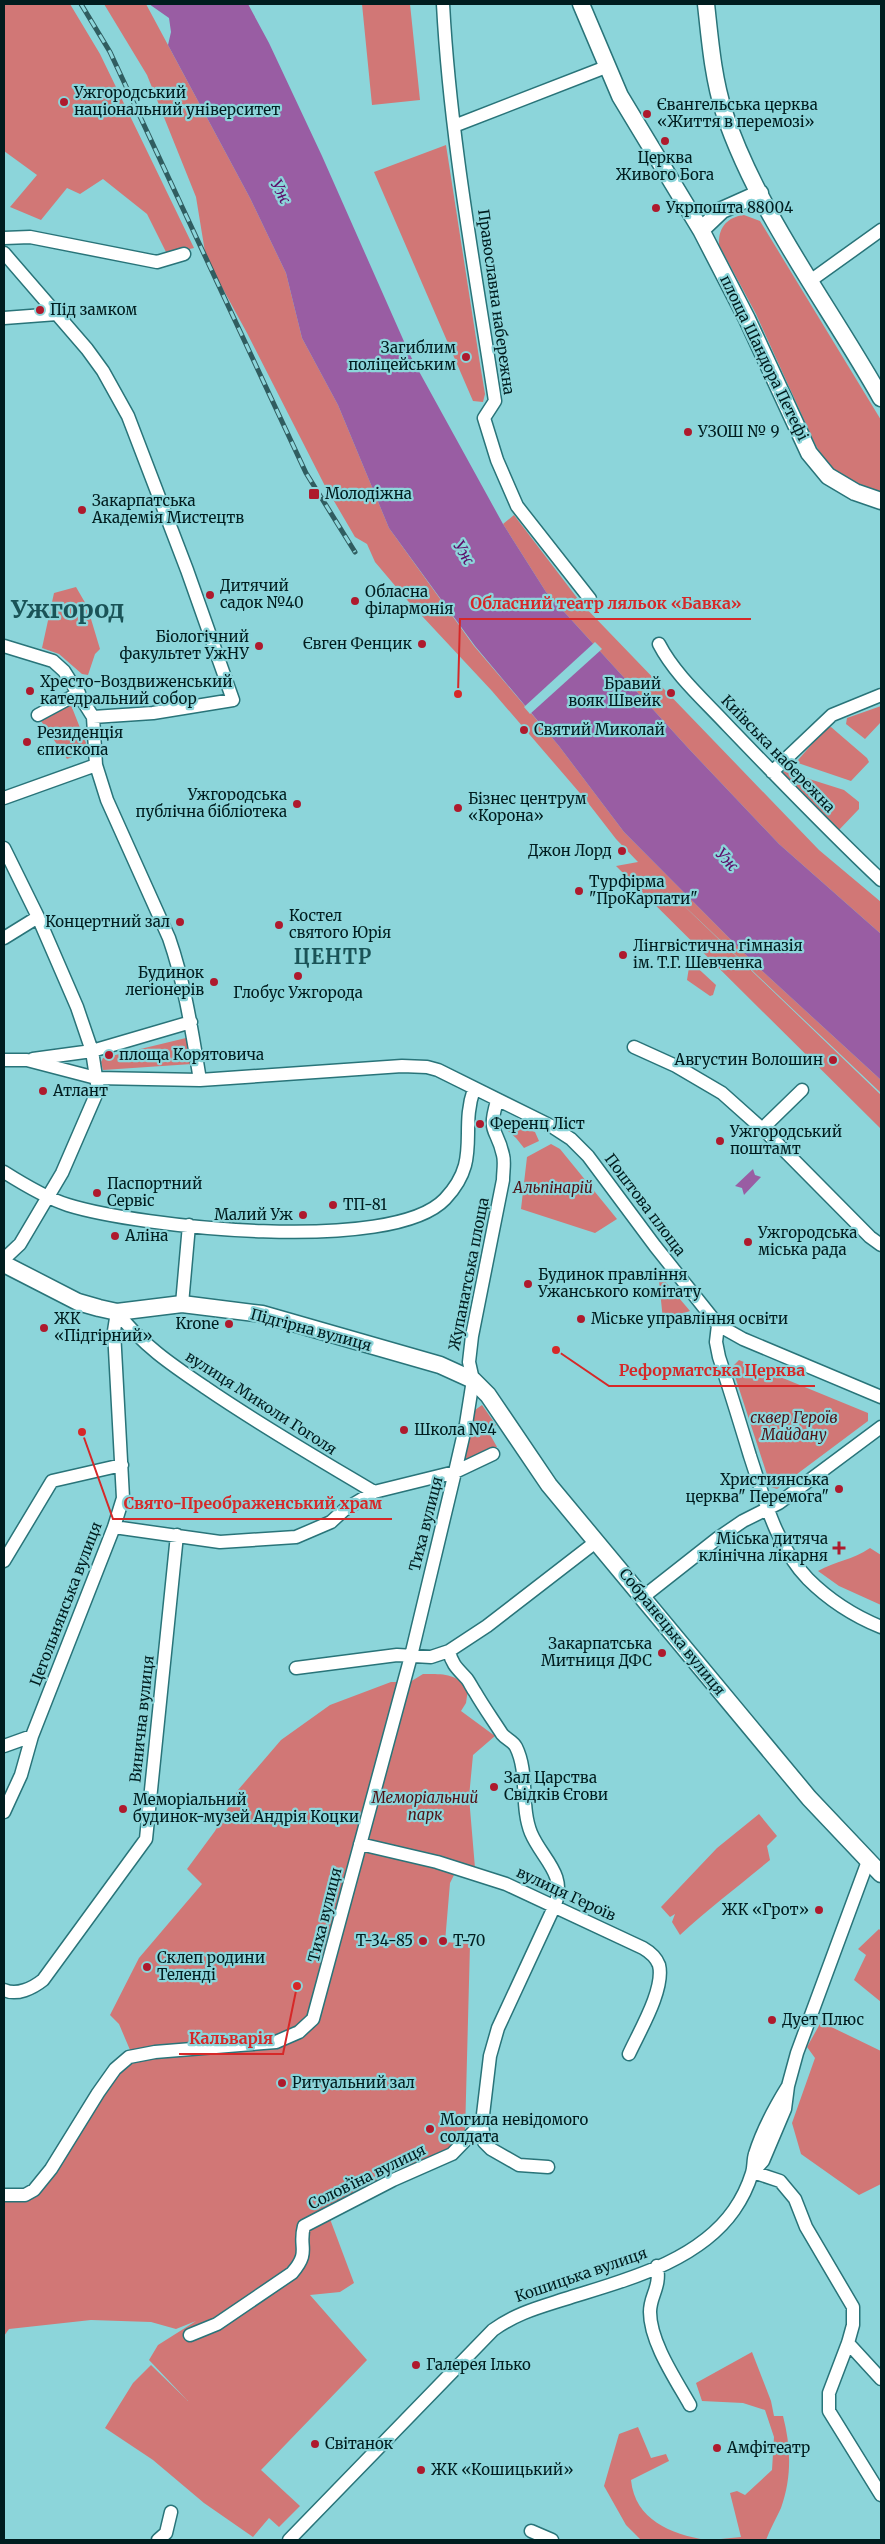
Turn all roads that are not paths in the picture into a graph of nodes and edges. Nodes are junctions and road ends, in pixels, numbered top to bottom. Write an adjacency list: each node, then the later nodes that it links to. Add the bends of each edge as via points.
1 (443, 4): 5 (street)
2 (581, 4): 4 (main road, площа Шандора Петефі)
3 (706, 4): 6 (main road, via 724,112)
4 (606, 67): 5 (street); 7 (main road, площа Шандора Петефі, via 630,114)
5 (454, 126): 17 (street, Православна набережна, via 495,402 484,418 497,460 517,506)
6 (760, 194): 7 (main road, via 722,210); 12 (main road)
7 (701, 230): 16 (main road, площа Шандора Петефі, via 817,465 842,484)
8 (881, 230): 12 (street)
9 (4, 238): 11 (street, via 30,237 157,262)
10 (4, 253): 13 (street)
11 (184, 254)
12 (810, 281): 15 (main road)
13 (57, 314): 14 (street); 23 (street, via 103,371 128,416 233,700 153,713)
14 (4, 318)
15 (881, 398)
16 (881, 501)
17 (590, 600)
18 (659, 644): 25 (street, Київська набережна, via 700,696)
19 (4, 646): 20 (street, via 53,661)
20 (79, 693): 22 (street); 23 (street)
21 (881, 695): 25 (street, via 832,715)
22 (38, 715)
23 (93, 717): 24 (street)
24 (96, 765): 26 (street); 31 (street, via 107,800 169,938)
25 (772, 772): 28 (street, Київська набережна, via 830,833)
26 (4, 798)
27 (4, 848): 29 (street)
28 (881, 880)
29 (38, 917): 30 (street); 33 (street, via 77,1007)
30 (4, 938)
31 (191, 1022): 33 (street); 37 (street)
32 (634, 1047): 41 (street, via 722,1092)
33 (92, 1051): 35 (street); 36 (street)
34 (4, 1060): 35 (street)
35 (27, 1060): 36 (street)
36 (96, 1078): 37 (street); 43 (street, via 98,1090 94,1102 62,1173)
37 (200, 1080): 38 (street, via 420,1066 438,1070)
38 (474, 1089): 40 (street); 44 (street, via 463,1172 445,1199 421,1215 388,1225 302,1233)
39 (802, 1090): 41 (street)
40 (498, 1101): 50 (street, Поштова площа, via 560,1131 588,1156); 51 (street, Жупанатська площа, via 492,1129 504,1156 503,1180 472,1336 469,1360)
41 (762, 1129): 45 (street)
42 (4, 1172): 43 (street)
43 (48, 1195): 44 (street, via 80,1208); 46 (street, via 20,1244)
44 (189, 1225): 48 (street)
45 (881, 1245)
46 (4, 1259)
47 (4, 1264): 49 (main road, Підгірна вулиця, via 78,1302)
48 (182, 1304): 49 (main road, Підгірна вулиця); 51 (main road, Підгірна вулиця, via 219,1307 288,1320 440,1365)
49 (117, 1312): 55 (street, Цегольнянська вулиця, via 114,1331); 57 (street, вулиця Миколи Гоголя, via 134,1334 167,1361 247,1416)
50 (718, 1325): 52 (street, via 743,1339); 58 (street, via 716,1342 719,1357)
51 (473, 1380): 56 (street, Жупанатська площа); 61 (main road, Собранецька вулиця, via 488,1395 549,1484)
52 (881, 1397)
53 (881, 1427): 58 (street)
54 (493, 1454): 56 (street)
55 (122, 1465): 59 (street, Цегольнянська вулиця, via 123,1498); 62 (street, via 52,1481)
56 (456, 1472): 57 (street); 66 (street, Тиха вулиця)
57 (374, 1492): 60 (street, via 331,1522 296,1537 220,1542)
58 (768, 1509): 63 (street, via 742,1521 718,1538); 64 (street, via 780,1539 808,1579 828,1598)
59 (114, 1526): 60 (street); 68 (street, Цегольнянська вулиця)
60 (177, 1535): 75 (street, Винична вулиця, via 146,1838 43,1980 27,1990 10,1993)
61 (597, 1541): 63 (main road, Собранецька вулиця); 65 (street)
62 (4, 1561)
63 (644, 1597): 72 (main road, Собранецька вулиця, via 809,1798)
64 (881, 1627)
65 (449, 1651): 66 (street, via 431,1657); 74 (street, via 457,1671 468,1679 504,1736 515,1745 522,1769 528,1823 535,1842 558,1880)
66 (410, 1656): 67 (street); 71 (street, Тиха вулиця)
67 (296, 1668)
68 (32, 1736): 69 (street); 70 (street, Цегольнянська вулиця)
69 (4, 1746)
70 (4, 1812)
71 (360, 1844): 74 (street, вулиця Героїв, via 456,1867); 80 (street, Тиха вулиця, via 313,2019 298,2032 276,2042 129,2057 115,2069 34,2190 26,2195)
72 (868, 1861): 73 (main road, Собранецька вулиця); 79 (street, Кошицька вулиця, via 797,2053 785,2109 763,2161)
73 (881, 1874)
74 (555, 1905): 76 (street, вулиця Героїв, via 654,1955 659,1966 652,2006); 77 (street, via 498,2028 490,2056)
75 (4, 1990)
76 (629, 2054)
77 (482, 2123): 78 (street, via 484,2142 491,2149 519,2165); 82 (street, Соловʼїна вулиця, via 452,2154 304,2226 304,2254 292,2273 217,2324)
78 (548, 2167)
79 (753, 2172): 81 (street, Кошицька вулиця, via 734,2210 724,2222 687,2252); 83 (street, via 780,2181 795,2199 806,2227 853,2307)
80 (4, 2195)
81 (657, 2266): 85 (street, via 659,2280 650,2311 651,2321 666,2362); 90 (street, Кошицька вулиця, via 512,2316 493,2330)
82 (190, 2335)
83 (848, 2343): 84 (street); 86 (street, via 829,2393 829,2411)
84 (881, 2378)
85 (690, 2405)
86 (881, 2495)
87 (171, 2512): 89 (street, via 166,2533)
88 (531, 2531): 91 (street)
89 (158, 2540)
90 (289, 2540)
91 (552, 2540)

